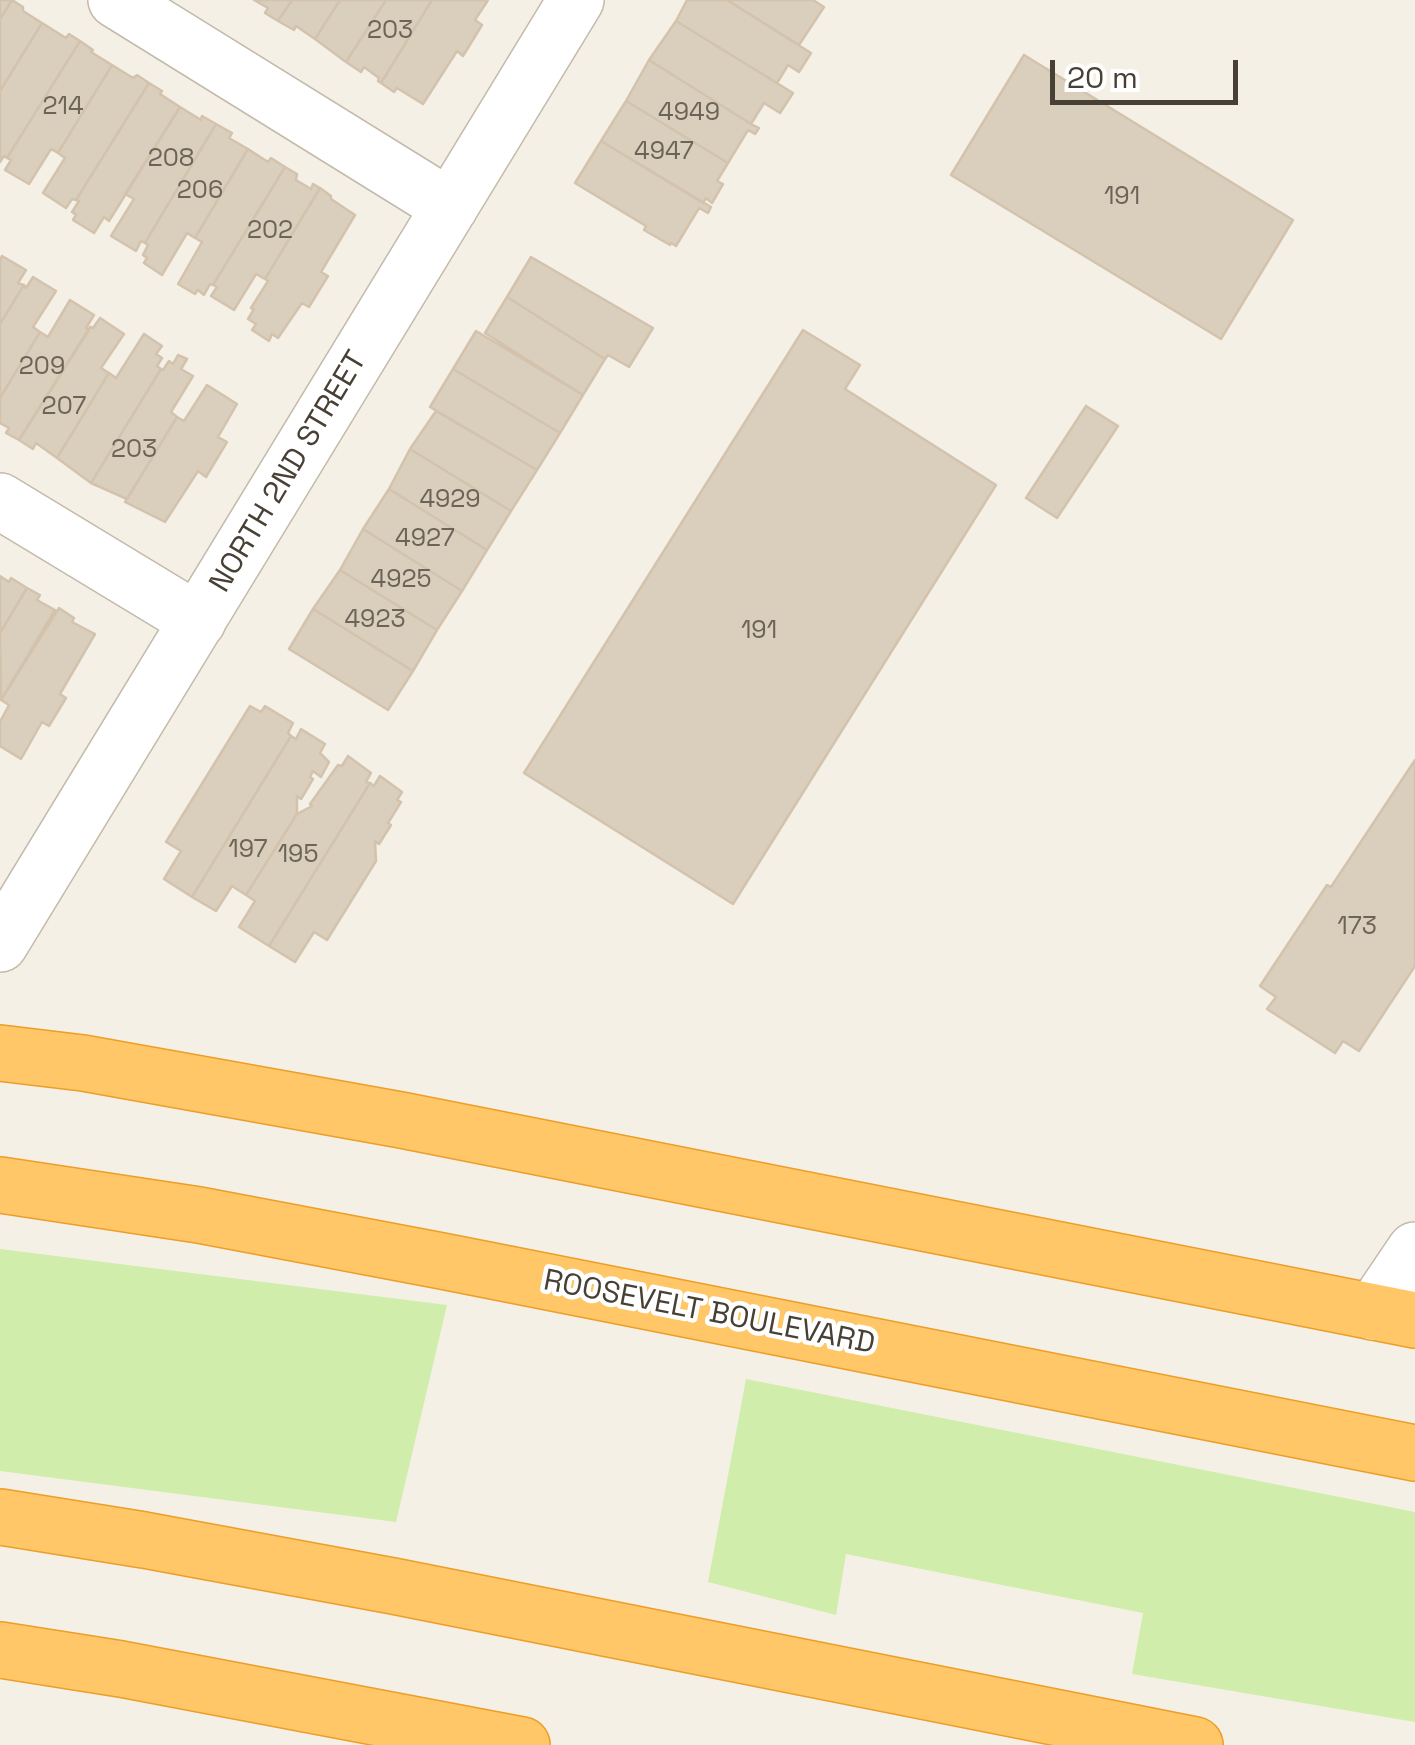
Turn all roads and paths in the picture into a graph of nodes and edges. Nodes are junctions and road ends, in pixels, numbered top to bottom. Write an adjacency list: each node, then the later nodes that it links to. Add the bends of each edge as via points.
1 (116, 0): 3 (street)
2 (576, 0): 3 (street, NORTH 2ND STREET)
3 (450, 207): 5 (street, NORTH 2ND STREET)
4 (0, 501): 5 (street)
5 (198, 621): 6 (street, NORTH 2ND STREET)
6 (0, 944)
7 (0, 1053): 10 (highway, via 222,1087 674,1172)
8 (0, 1185): 11 (highway, ROOSEVELT BOULEVARD, via 594,1290)
9 (1415, 1250): 10 (street)
10 (1394, 1316)
11 (1415, 1453)
12 (0, 1517): 15 (highway, via 393,1586)
13 (3, 1657): 14 (highway, via 313,1704)
14 (508, 1742)
15 (1195, 1745)

